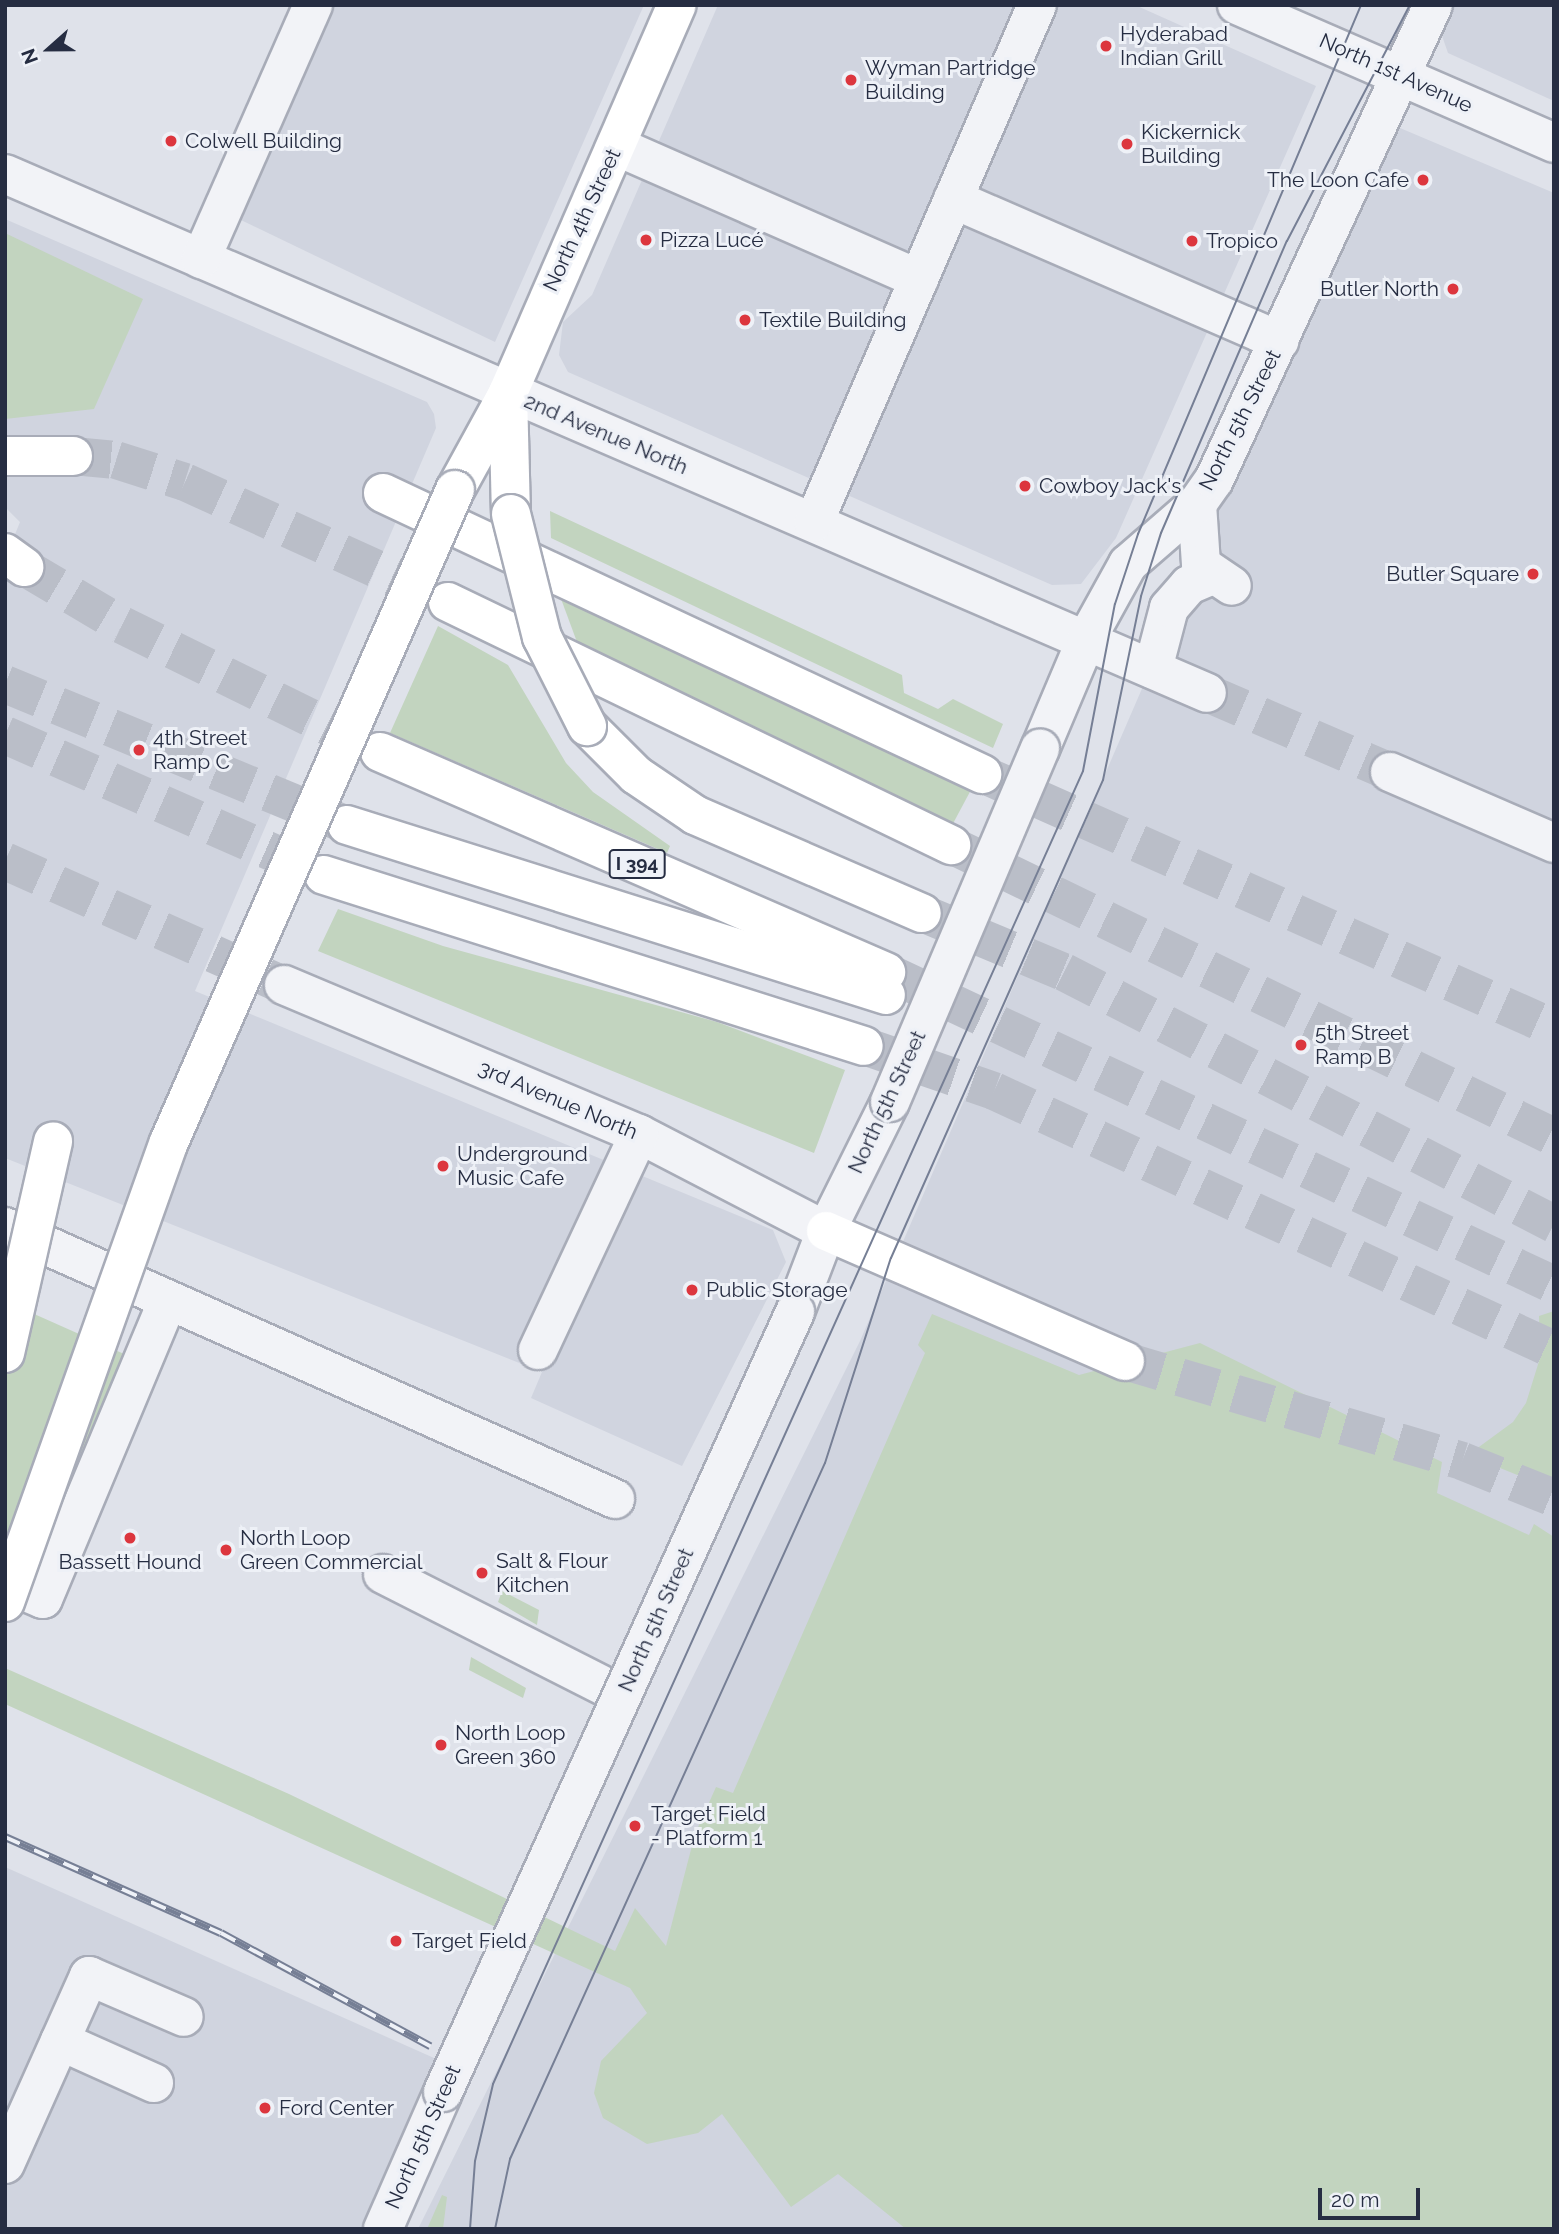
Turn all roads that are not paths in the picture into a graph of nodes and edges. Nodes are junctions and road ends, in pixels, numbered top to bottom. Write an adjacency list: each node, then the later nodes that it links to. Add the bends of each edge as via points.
1 (313, 5): 11 (street)
2 (677, 5): 8 (main road, North 4th Street)
3 (1037, 5): 10 (street)
4 (1237, 5): 6 (street, North 1st Avenue)
5 (1433, 5): 6 (street, North 5th Street)
6 (1400, 74): 7 (street, North 1st Avenue); 13 (street, North 5th Street)
7 (1554, 143)
8 (616, 146): 12 (street); 14 (main road, North 4th Street)
9 (5, 174): 11 (street, 2nd Avenue North)
10 (953, 199): 12 (street); 13 (street)
11 (201, 259): 14 (street, 2nd Avenue North)
12 (919, 279): 19 (street)
13 (1279, 341): 18 (street, North 5th Street)
14 (508, 393): 19 (street, 2nd Avenue North); 31 (main road, bridge, via 511,514 542,637 587,726 636,775 695,815); 45 (main road, North 4th Street, bridge, via 455,490 169,1142)
15 (5, 456): 16 (main road)
16 (73, 456)
17 (383, 493): 26 (main road)
18 (1197, 504): 21 (street, North 5th Street, via 1128,564); 22 (street, via 1201,565 1221,582 1189,585 1169,608)
19 (814, 522): 21 (street, 2nd Avenue North)
20 (448, 602): 29 (main road)
21 (1086, 639): 22 (street, 2nd Avenue North); 37 (street, North 5th Street, bridge, via 890,1102)
22 (1153, 669): 23 (street, 2nd Avenue North)
23 (1207, 693)
24 (380, 752): 27 (main road, I 394, via 890,985)
25 (1390, 772): 28 (street)
26 (982, 774)
27 (347, 825)
28 (1554, 842)
29 (951, 845)
30 (324, 875): 33 (main road)
31 (922, 913)
32 (284, 985): 34 (street, 3rd Avenue North)
33 (864, 1046)
34 (639, 1134): 37 (street, 3rd Avenue North); 39 (street)
35 (53, 1141): 40 (main road, bridge)
36 (5, 1227): 38 (street)
37 (826, 1231): 41 (main road); 46 (street, North 5th Street, bridge, via 795,1312)
38 (169, 1300): 42 (street); 44 (street, via 43,1599)
39 (538, 1350)
40 (5, 1353)
41 (1125, 1361)
42 (615, 1499)
43 (383, 1574): 46 (street)
44 (5, 1583)
45 (5, 1602)
46 (621, 1695): 51 (street, North 5th Street, bridge)
47 (184, 2017): 48 (street, via 89,1976)
48 (60, 2041): 49 (street); 50 (street)
49 (154, 2082)
50 (5, 2164)
51 (383, 2229)

